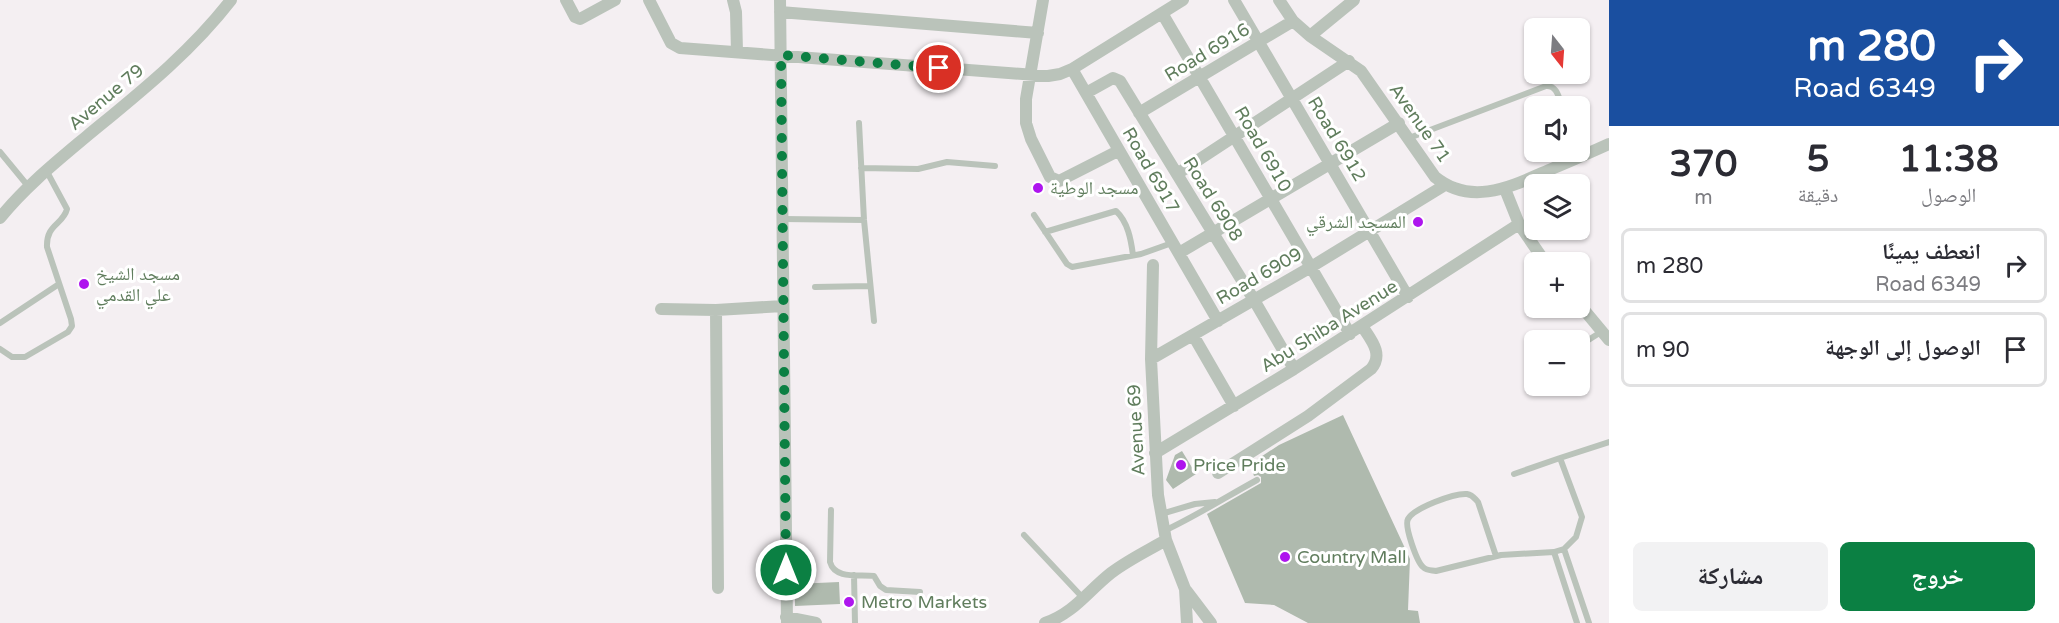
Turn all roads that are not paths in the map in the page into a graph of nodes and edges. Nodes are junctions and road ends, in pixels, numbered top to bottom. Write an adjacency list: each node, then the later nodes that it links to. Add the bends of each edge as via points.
1 (231, 0): 39 (street, Avenue 79, via 165,72)
2 (566, 0): 3 (street, via 577,18)
3 (615, 0)
4 (649, 0): 17 (street, via 675,46)
5 (733, 0): 17 (street)
6 (1043, 0): 14 (street)
7 (1183, 0): 12 (street)
8 (1234, 0): 16 (street, Road 6912)
9 (1279, 0): 13 (street, Avenue 71)
10 (1354, 0): 15 (street)
11 (780, 6): 14 (street); 18 (street)
12 (1162, 13): 20 (street); 22 (street, Road 6910)
13 (1293, 21): 15 (street, Avenue 71); 16 (street, Road 6916)
14 (1038, 33): 21 (street)
15 (1310, 36): 19 (street, Avenue 71)
16 (1258, 42): 22 (street, Road 6916); 25 (street, Road 6912)
17 (737, 52): 18 (street)
18 (781, 55): 21 (street); 47 (street)
19 (1349, 61): 25 (street); 28 (street, Avenue 71, via 1361,71)
20 (1072, 69): 21 (street, via 1047,76); 23 (street, Road 6917)
21 (1030, 75): 33 (street, via 1026,123 1050,177 1059,181)
22 (1200, 76): 26 (street, Road 6916); 29 (street, Road 6910)
23 (1086, 93): 26 (street, Road 6908, via 1116,78); 33 (street, Road 6917)
24 (1558, 96): 30 (lane, via 1555,89 1545,86)
25 (1292, 99): 29 (street); 36 (street, Road 6912)
26 (1139, 113): 40 (street, Road 6908)
27 (858, 123): 38 (lane)
28 (1399, 123): 30 (street, Avenue 71); 36 (street)
29 (1235, 135): 40 (street); 44 (street, Road 6910)
30 (1409, 138): 41 (street, Avenue 71)
31 (1609, 144): 32 (street)
32 (1590, 149)
33 (1118, 151): 53 (street, Road 6917)
34 (0, 152): 42 (lane)
35 (1560, 162): 43 (street)
36 (1331, 164): 44 (street); 50 (street, Road 6912)
37 (995, 166): 38 (lane, via 947,162 918,169)
38 (861, 168): 48 (lane)
39 (46, 170): 42 (street, Avenue 79); 58 (lane, via 67,209 47,241)
40 (1177, 174): 52 (street, Road 6908)
41 (1445, 185): 43 (street, Avenue 71, via 1474,192); 50 (street, Road 6909)
42 (28, 186): 46 (street, Avenue 79)
43 (1505, 189): 49 (street)
44 (1271, 199): 52 (street); 57 (street, Road 6910)
45 (1034, 215): 51 (lane)
46 (0, 219)
47 (783, 219): 48 (lane); 63 (street)
48 (864, 220): 59 (lane)
49 (1519, 224): 54 (street); 61 (street, Abu Shiba Avenue)
50 (1370, 230): 57 (street, Road 6909); 61 (street, Road 6912)
51 (1045, 231): 55 (lane, via 1072,267); 55 (lane, via 1116,211 1129,233)
52 (1213, 233): 53 (street); 62 (street, Road 6908)
53 (1175, 248): 55 (lane); 68 (street, Road 6917)
54 (1538, 252)
55 (1133, 255)
56 (1153, 265): 76 (street, Avenue 69)
57 (1311, 267): 62 (street, Road 6909); 71 (street, Road 6910)
58 (59, 285): 69 (lane); 75 (lane, via 72,323 68,332 25,357 12,357)
59 (870, 286): 60 (lane); 67 (lane)
60 (815, 287)
61 (1408, 297): 70 (street, Abu Shiba Avenue)
62 (1254, 300): 68 (street, Road 6909); 77 (street, Road 6908)
63 (783, 306): 65 (street); 98 (street)
64 (661, 309): 65 (street)
65 (716, 310): 94 (street)
66 (1590, 317): 73 (street)
67 (874, 321)
68 (1218, 321): 72 (street, Road 6909)
69 (0, 323)
70 (1362, 326): 71 (street, Abu Shiba Avenue); 82 (street, via 1377,351 1377,361 1371,369 1308,416)
71 (1350, 334): 77 (street, Abu Shiba Avenue)
72 (1193, 335): 76 (street, Road 6909); 78 (street)
73 (1605, 335): 74 (lane)
74 (1590, 341)
75 (0, 349)
76 (1151, 359): 80 (street, Avenue 69)
77 (1294, 369): 78 (street, Abu Shiba Avenue)
78 (1234, 406): 80 (street, Abu Shiba Avenue)
79 (1609, 441): 81 (lane)
80 (1155, 453): 87 (street, Avenue 69)
81 (1560, 458): 83 (lane); 90 (lane, via 1582,518 1576,537)
82 (1218, 473)
83 (1514, 474)
84 (1257, 480): 85 (lane)
85 (1216, 502): 87 (lane); 89 (lane)
86 (831, 510): 93 (lane, via 831,566 840,574)
87 (1161, 514): 89 (street, Avenue 69)
88 (1024, 535): 97 (lane)
89 (1165, 536): 95 (street, Avenue 69); 97 (street, via 1118,568)
90 (1564, 549): 91 (lane); 105 (lane)
91 (1554, 552): 92 (lane); 104 (lane)
92 (1496, 556): 92 (lane, via 1426,570 1416,555 1406,524 1408,518 1431,504 1465,494 1472,496 1478,502)
93 (854, 575): 96 (lane, via 874,576 886,590); 100 (lane)
94 (718, 588)
95 (1185, 589): 102 (street, Avenue 69); 103 (street, Avenue 69)
96 (920, 592)
97 (1084, 599): 101 (street)
98 (786, 621): 99 (street)
99 (816, 623)
100 (855, 623)
101 (1045, 623)
102 (1187, 623)
103 (1211, 623)
104 (1576, 623)
105 (1589, 623)

